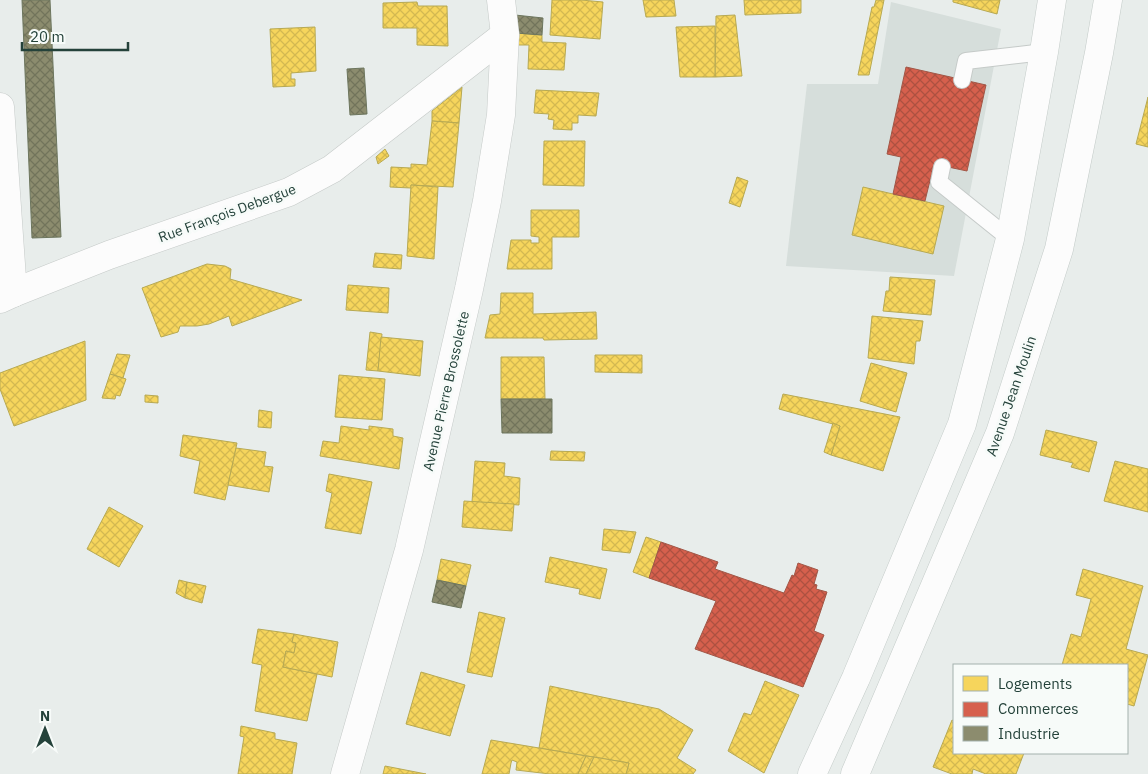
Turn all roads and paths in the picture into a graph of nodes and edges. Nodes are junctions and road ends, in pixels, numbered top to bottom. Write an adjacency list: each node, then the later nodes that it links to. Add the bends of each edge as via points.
1 (501, 0): 4 (main road, Avenue Pierre Brossolette)
2 (1052, 0): 5 (main road)
3 (1108, 0): 13 (main road, Avenue Jean Moulin, via 1059,249 1000,433)
4 (505, 36): 10 (main road, Rue François Debergue, via 332,169 289,192 109,255); 11 (main road, Avenue Pierre Brossolette, via 501,115 470,289 409,550)
5 (1044, 52): 6 (lane, via 966,61); 9 (main road)
6 (962, 80)
7 (0, 107): 10 (main road)
8 (942, 166): 9 (lane, via 939,182)
9 (1010, 239): 12 (main road, via 962,424 856,678)
10 (7, 296)
11 (346, 774)
12 (812, 774)
13 (855, 774)

